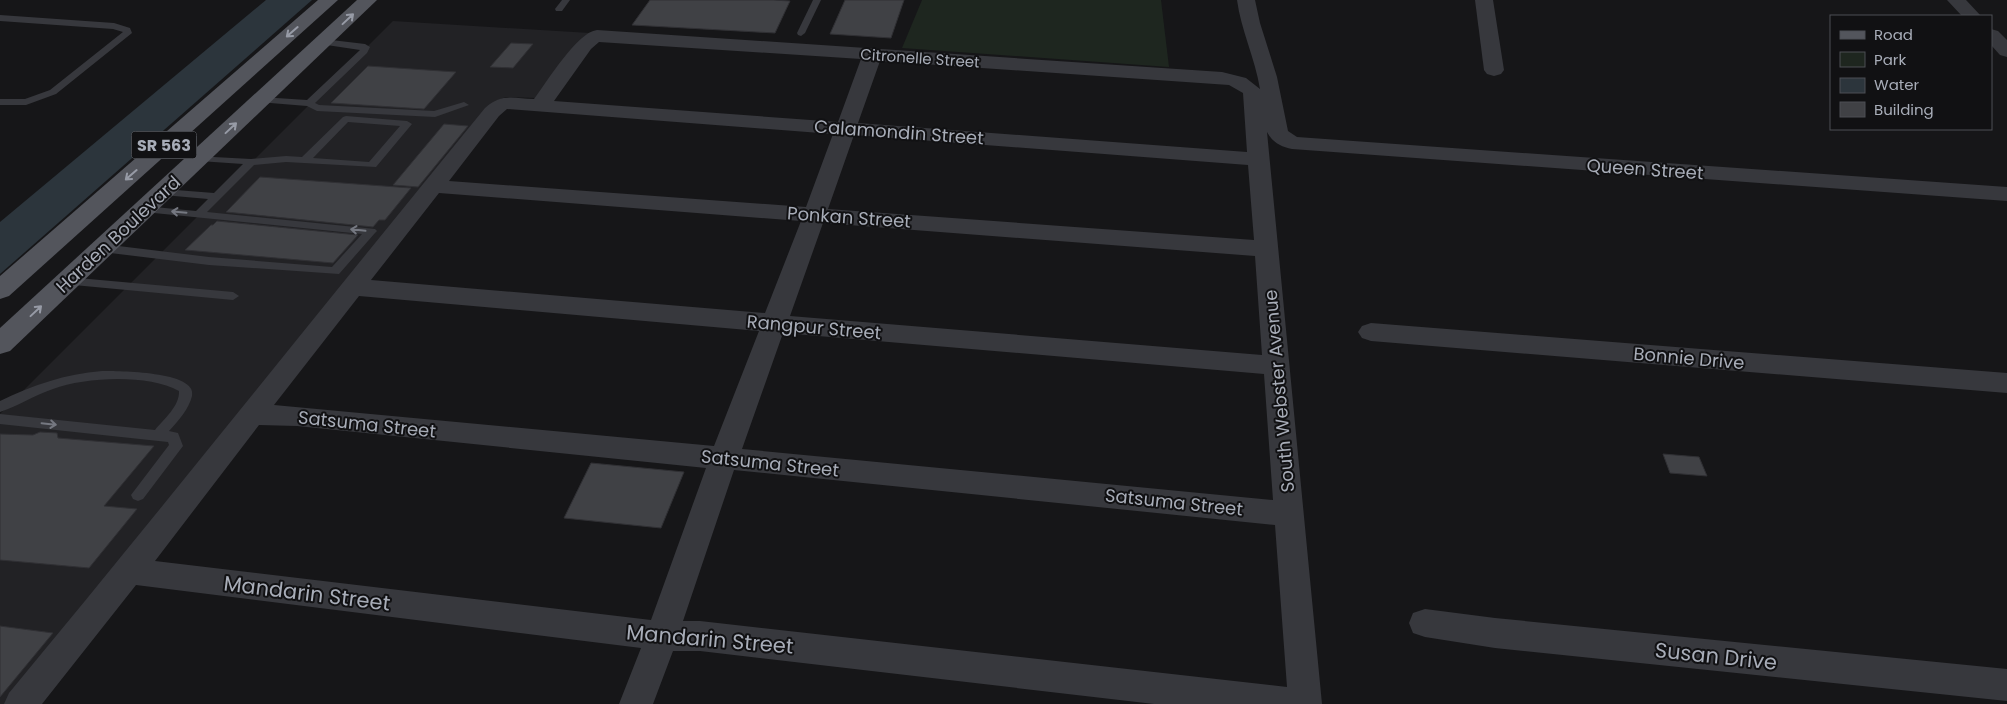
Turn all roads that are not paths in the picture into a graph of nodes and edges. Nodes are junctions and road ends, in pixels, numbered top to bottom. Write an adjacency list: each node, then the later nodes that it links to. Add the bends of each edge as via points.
1 (329, 0): 39 (main road, Harden Boulevard / SR 563, one-way to 39)
2 (368, 0): 13 (main road, Harden Boulevard / SR 563, one-way to 2)
3 (566, 0): 8 (lane)
4 (817, 0): 11 (lane)
5 (1246, 0): 30 (street, Queen Street, via 1251,28 1263,60 1277,131 1292,143)
6 (1484, 0): 16 (street)
7 (1956, 0): 9 (street)
8 (559, 9)
9 (1971, 15)
10 (0, 18): 19 (lane, via 114,26 128,33 53,92 26,102)
11 (801, 33)
12 (1992, 36): 14 (street)
13 (323, 42): 18 (main road, Harden Boulevard / SR 563); 20 (lane, via 365,47)
14 (2007, 52)
15 (872, 55): 17 (street, Citronelle Street, via 1222,78); 21 (street, Citronelle Street, via 594,36); 23 (street)
16 (1494, 70)
17 (1242, 83): 25 (street, South Webster Avenue, via 1253,93)
18 (261, 100): 20 (lane); 24 (main road, Harden Boulevard / SR 563, one-way to 18)
19 (0, 102)
20 (309, 103): 22 (lane, via 317,108 435,114)
21 (541, 104): 23 (street, Calamondin Street); 28 (street, Calamondin Street, via 502,103)
22 (464, 105)
23 (846, 128): 25 (street, Calamondin Street); 34 (street)
24 (199, 158): 27 (lane); 29 (main road, Harden Boulevard / SR 563)
25 (1257, 159): 36 (street, South Webster Avenue)
26 (305, 160): 26 (lane, via 372,165 407,124 346,119); 27 (lane)
27 (251, 162): 31 (lane)
28 (432, 186): 34 (street, Ponkan Street); 37 (street)
29 (163, 192): 31 (lane); 32 (main road, Harden Boulevard / SR 563)
30 (2007, 194)
31 (217, 196): 33 (lane)
32 (144, 209): 33 (lane, one-way to 32); 35 (main road, Harden Boulevard / SR 563)
33 (199, 214): 37 (lane, one-way to 33, via 371,231)
34 (814, 215): 36 (street, Ponkan Street); 41 (street)
35 (102, 248): 37 (lane); 38 (main road, Harden Boulevard / SR 563)
36 (1267, 249): 44 (street, South Webster Avenue)
37 (343, 279): 41 (street, Rangpur Street); 47 (street)
38 (68, 281): 40 (lane); 43 (main road, Harden Boulevard / SR 563, one-way to 38)
39 (0, 290)
40 (232, 296)
41 (774, 324): 44 (street, Rangpur Street); 50 (street)
42 (1371, 332): 45 (street, Bonnie Drive)
43 (0, 344)
44 (1276, 366): 52 (street, South Webster Avenue)
45 (2007, 383)
46 (0, 407): 49 (lane, via 26,394 83,376 112,374 152,378 175,383 185,389 186,395 177,413)
47 (252, 414): 50 (street, Satsuma Street); 53 (street)
48 (0, 419): 49 (lane, one-way to 49)
49 (159, 434): 51 (lane, via 173,436 176,446)
50 (724, 459): 52 (street, Satsuma Street); 55 (street)
51 (138, 495)
52 (1289, 514): 60 (street, South Webster Avenue)
53 (129, 571): 55 (street, Mandarin Street); 57 (street)
54 (1425, 623): 56 (street, Susan Drive, via 1495,634)
55 (663, 636): 58 (street); 59 (street, Mandarin Street, via 700,636)
56 (2007, 685)
57 (21, 704)
58 (636, 704)
59 (1291, 704)
60 (1305, 704)

